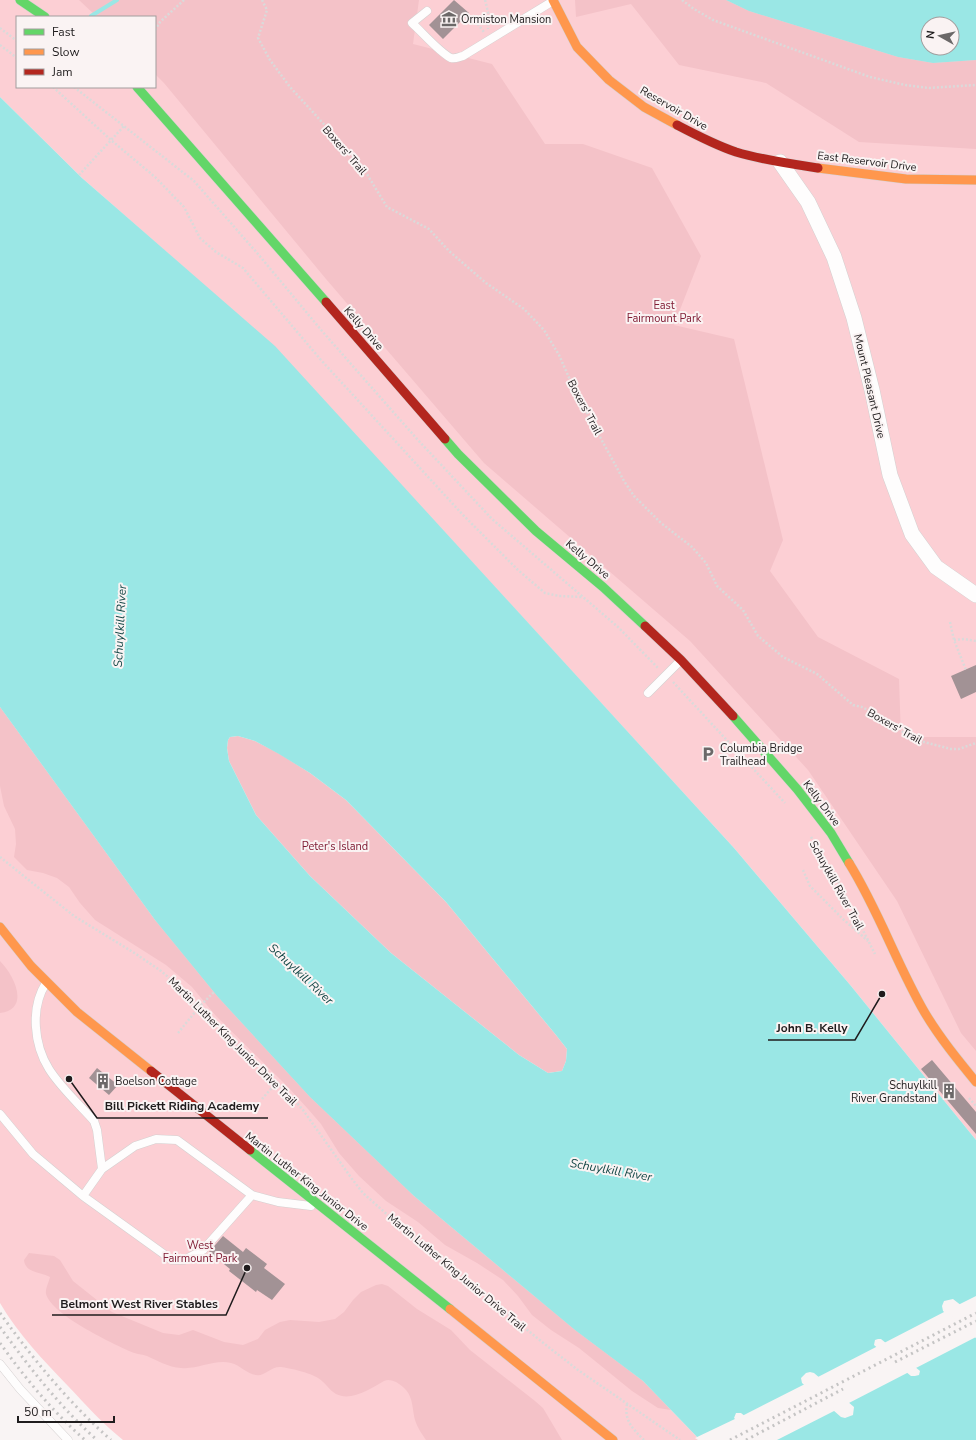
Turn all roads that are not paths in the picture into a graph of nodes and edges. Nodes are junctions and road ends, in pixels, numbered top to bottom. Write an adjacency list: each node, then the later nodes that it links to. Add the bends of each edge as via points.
1 (20, 0): 4 (main road)
2 (553, 0): 3 (lane, via 463,56 455,58 444,53 412,23); 6 (main road, Reservoir Drive, via 577,47 609,80 644,107 703,139 737,152)
3 (427, 11)
4 (44, 16)
5 (138, 88): 9 (main road, Kelly Drive, via 458,454 536,531 603,587)
6 (780, 162): 7 (main road, East Reservoir Drive, via 906,179); 8 (street, Mount Pleasant Drive, via 808,202 834,256 854,318 890,475 912,534 936,567)
7 (976, 180)
8 (976, 595)
9 (681, 660): 10 (lane); 13 (main road, Kelly Drive, via 758,744 831,833 868,895 925,1014)
10 (648, 694)
11 (0, 927): 12 (main road, Martin Luther King Junior Drive)
12 (47, 983): 15 (lane, via 42,989 37,1007 40,1046 49,1069 94,1121); 18 (main road, Martin Luther King Junior Drive, via 120,1048)
13 (976, 1082)
14 (0, 1114): 17 (lane, via 33,1154)
15 (102, 1169): 16 (lane, via 135,1146 156,1139 177,1140); 17 (lane)
16 (252, 1195): 17 (lane, via 203,1250 184,1260 172,1260); 18 (lane, via 278,1202)
17 (83, 1196)
18 (320, 1207): 21 (main road, Martin Luther King Junior Drive)
19 (0, 1364): 20 (lane)
20 (68, 1440)
21 (613, 1440)

